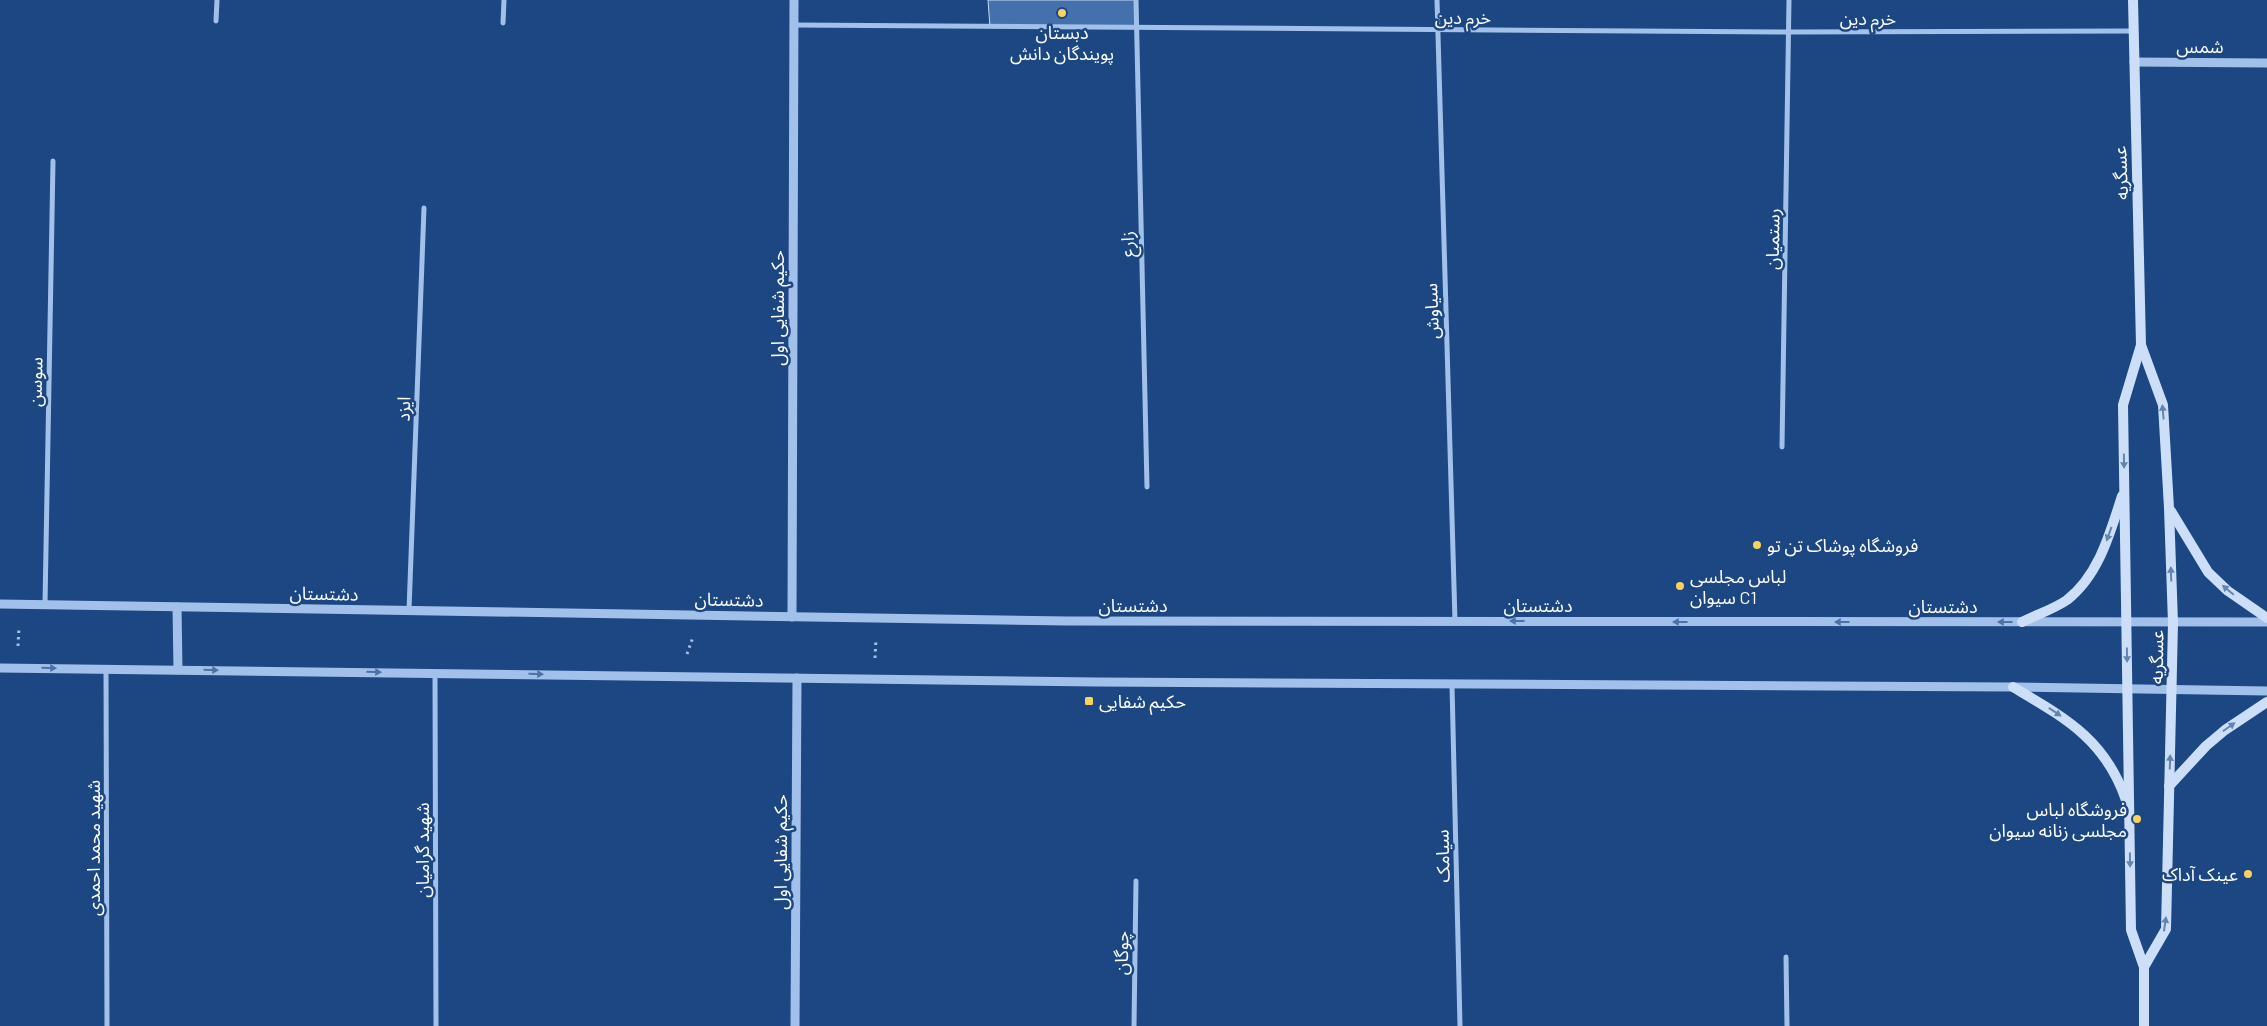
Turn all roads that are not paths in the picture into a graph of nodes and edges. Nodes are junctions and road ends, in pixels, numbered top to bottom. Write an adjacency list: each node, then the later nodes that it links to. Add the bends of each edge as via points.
1 (218, 0): 8 (street)
2 (504, 0): 9 (street)
3 (794, 0): 10 (street, حکیم شفایی اول)
4 (1136, 0): 11 (street, زارع)
5 (1437, 0): 12 (street, سیاوش)
6 (1789, 0): 14 (street, رستمیان)
7 (2132, 0): 13 (main road, عسگریه)
8 (216, 21)
9 (503, 23)
10 (794, 25): 11 (street, خرم دین); 28 (street, حکیم شفایی اول)
11 (1135, 28): 12 (street, خرم دین); 21 (street, زارع)
12 (1436, 30): 14 (street, خرم دین); 30 (street, سیاوش)
13 (2133, 31): 14 (street, خرم دین); 15 (main road, عسگریه)
14 (1789, 32): 20 (street, رستمیان)
15 (2134, 62): 16 (street, شمس); 19 (main road, عسگریه)
16 (2267, 63)
17 (53, 161): 25 (street, سوسن)
18 (424, 208): 27 (street, ایزد)
19 (2141, 344): 22 (main road, عسگریه, one-way to 22, via 2123,405); 23 (main road, عسگریه, one-way to 19, via 2163,406)
20 (1782, 447)
21 (1147, 487)
22 (2124, 488): 31 (main road, one-way to 31, via 2104,549 2084,585 2065,601); 32 (main road, عسگریه)
23 (2169, 508): 29 (main road, one-way to 23, via 2228,591 2208,572); 34 (main road, عسگریه, one-way to 23)
24 (0, 604): 25 (street, دشتستان)
25 (45, 604): 26 (street, دشتستان)
26 (177, 607): 27 (street, دشتستان); 37 (street)
27 (409, 610): 28 (street, دشتستان)
28 (792, 617): 30 (street, دشتستان)
29 (2267, 618)
30 (1455, 621): 31 (street, دشتستان, one-way to 30)
31 (2022, 622): 32 (street, دشتستان)
32 (2127, 622): 34 (street, دشتستان); 42 (main road, عسگریه, one-way to 42)
33 (2267, 622): 34 (street, دشتستان)
34 (2173, 623): 43 (main road, عسگریه)
35 (0, 668): 36 (street, one-way to 36)
36 (106, 669): 37 (street); 51 (street, شهید محمد احمدی)
37 (178, 670): 38 (street, one-way to 38)
38 (435, 673): 39 (street, one-way to 39); 52 (street, شهید گرامیان)
39 (797, 678): 40 (street); 53 (street, حکیم شفایی اول)
40 (1452, 685): 41 (street); 55 (street, سیامک)
41 (2013, 687): 42 (street); 47 (main road, one-way to 47, via 2078,728 2102,752 2119,780)
42 (2127, 689): 43 (street); 47 (main road, عسگریه)
43 (2172, 689): 44 (street); 46 (main road, عسگریه, one-way to 43)
44 (2267, 692)
45 (2267, 702): 46 (main road, one-way to 45, via 2212,740)
46 (2169, 786): 50 (main road, عسگریه, one-way to 46, via 2166,929)
47 (2129, 809): 50 (main road, عسگریه, one-way to 50, via 2131,930)
48 (1136, 881): 54 (street, چوگان)
49 (1786, 957): 56 (street)
50 (2144, 967): 57 (main road, عسگریه)
51 (107, 1026)
52 (436, 1026)
53 (795, 1026)
54 (1134, 1026)
55 (1460, 1026)
56 (1787, 1026)
57 (2144, 1026)

